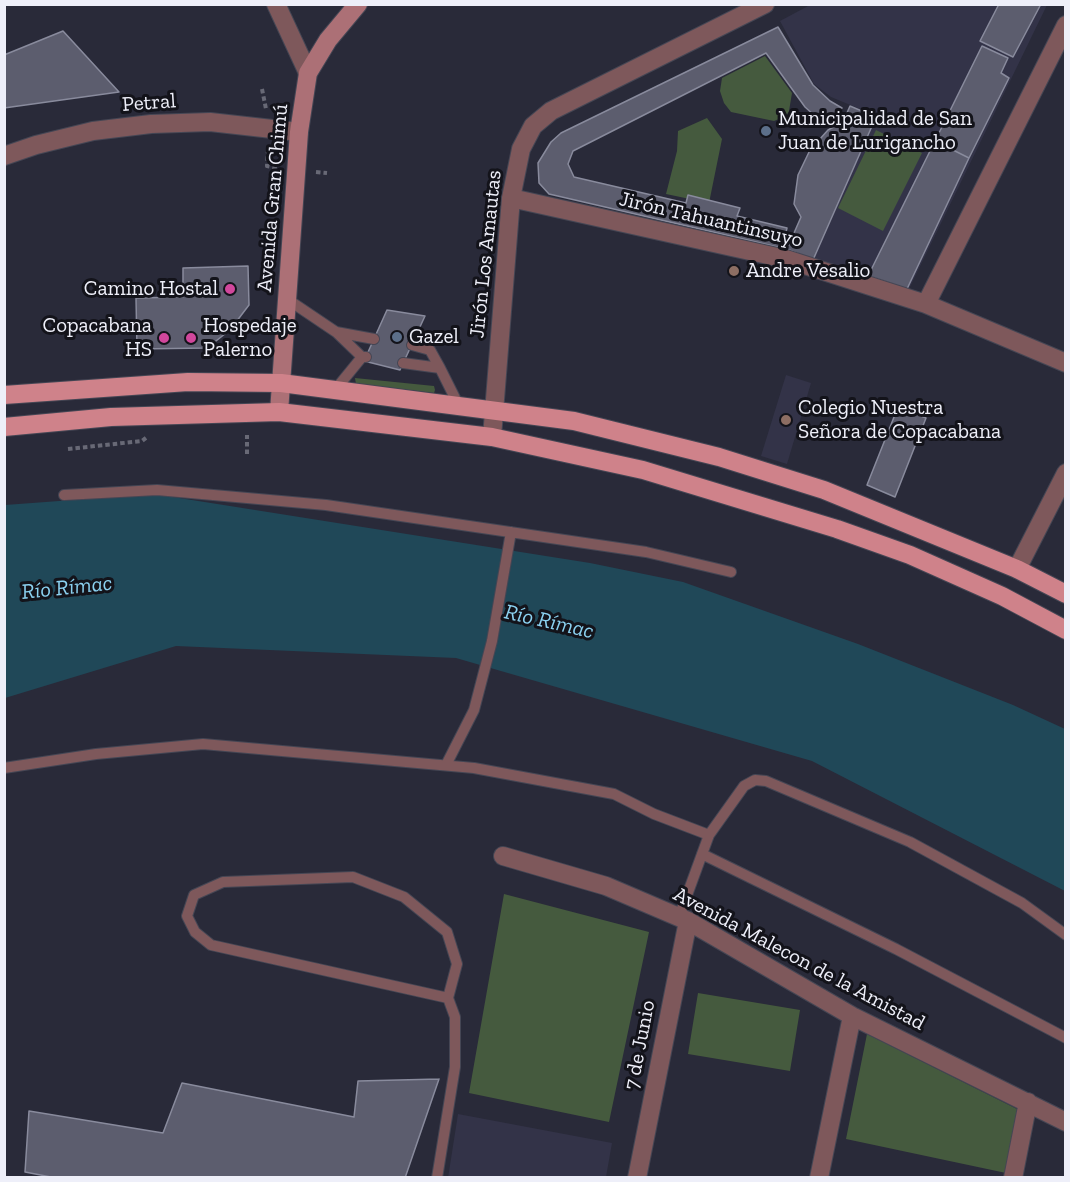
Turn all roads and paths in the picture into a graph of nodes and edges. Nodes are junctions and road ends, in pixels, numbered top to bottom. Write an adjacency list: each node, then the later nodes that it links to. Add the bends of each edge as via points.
1 (276, 4): 5 (street)
2 (358, 4): 5 (street, Avenida Gran Chimú, via 328,40)
3 (765, 4): 14 (street, Jirón Los Amautas, via 551,111 532,126 521,149)
4 (1065, 25): 16 (street)
5 (308, 73): 8 (street, Avenida Gran Chimú)
6 (262, 89): 7 (path)
7 (266, 109)
8 (299, 132): 10 (street, Petral, via 210,122 151,123 93,131); 15 (street, Avenida Gran Chimú)
9 (269, 139): 11 (path)
10 (4, 156)
11 (267, 166)
12 (315, 172): 13 (path)
13 (327, 173)
14 (511, 198): 16 (street, Jirón Tahuantinsuyo, via 786,259); 27 (street, Jirón Los Amautas)
15 (287, 299): 17 (lane); 23 (street, Avenida Gran Chimú)
16 (926, 304): 21 (street, Jirón Tahuantinsuyo)
17 (336, 332): 18 (lane); 24 (lane, via 364,357)
18 (374, 339)
19 (412, 345): 22 (lane, via 430,350)
20 (403, 363): 22 (lane)
21 (1065, 363)
22 (440, 368): 26 (lane)
23 (281, 383): 24 (main road); 25 (main road, via 188,382); 28 (street, Avenida Gran Chimú)
24 (335, 390): 26 (main road)
25 (4, 395)
26 (459, 406): 27 (main road)
27 (494, 410): 32 (street, Jirón Los Amautas); 38 (main road, via 574,421 773,473)
28 (279, 412): 29 (main road, via 111,417); 32 (main road)
29 (4, 428)
30 (150, 435): 33 (path, via 142,441)
31 (247, 435): 34 (path)
32 (492, 436): 41 (main road, via 643,470 837,529 910,555 1002,596)
33 (68, 449)
34 (247, 454)
35 (1065, 473): 38 (street)
36 (64, 495): 37 (lane, via 168,491 326,505)
37 (511, 532): 39 (lane, via 646,552); 42 (lane, via 492,641 474,710)
38 (1017, 569): 40 (main road)
39 (731, 572)
40 (1065, 594)
41 (1065, 630)
42 (446, 765): 43 (lane, via 203,744); 44 (lane, via 614,794)
43 (4, 768)
44 (709, 835): 45 (lane); 48 (lane, via 744,786 755,780 766,782 910,842 1022,903)
45 (702, 854): 47 (lane); 51 (lane)
46 (503, 856): 47 (street, Avenida Malecon de la Amistad, via 606,886)
47 (684, 919): 50 (street, Avenida Malecon de la Amistad); 55 (street, 7 de Junio)
48 (1065, 935)
49 (448, 998): 49 (lane, via 211,945 195,932 186,916 194,895 223,882 353,877 404,897 447,932 457,964); 54 (lane, via 455,1017 455,1067)
50 (852, 1016): 52 (street, Avenida Malecon de la Amistad); 56 (street)
51 (1065, 1038)
52 (1028, 1102): 53 (street, Avenida Malecon de la Amistad); 57 (street)
53 (1065, 1122)
54 (437, 1178)
55 (637, 1178)
56 (819, 1178)
57 (1013, 1178)

